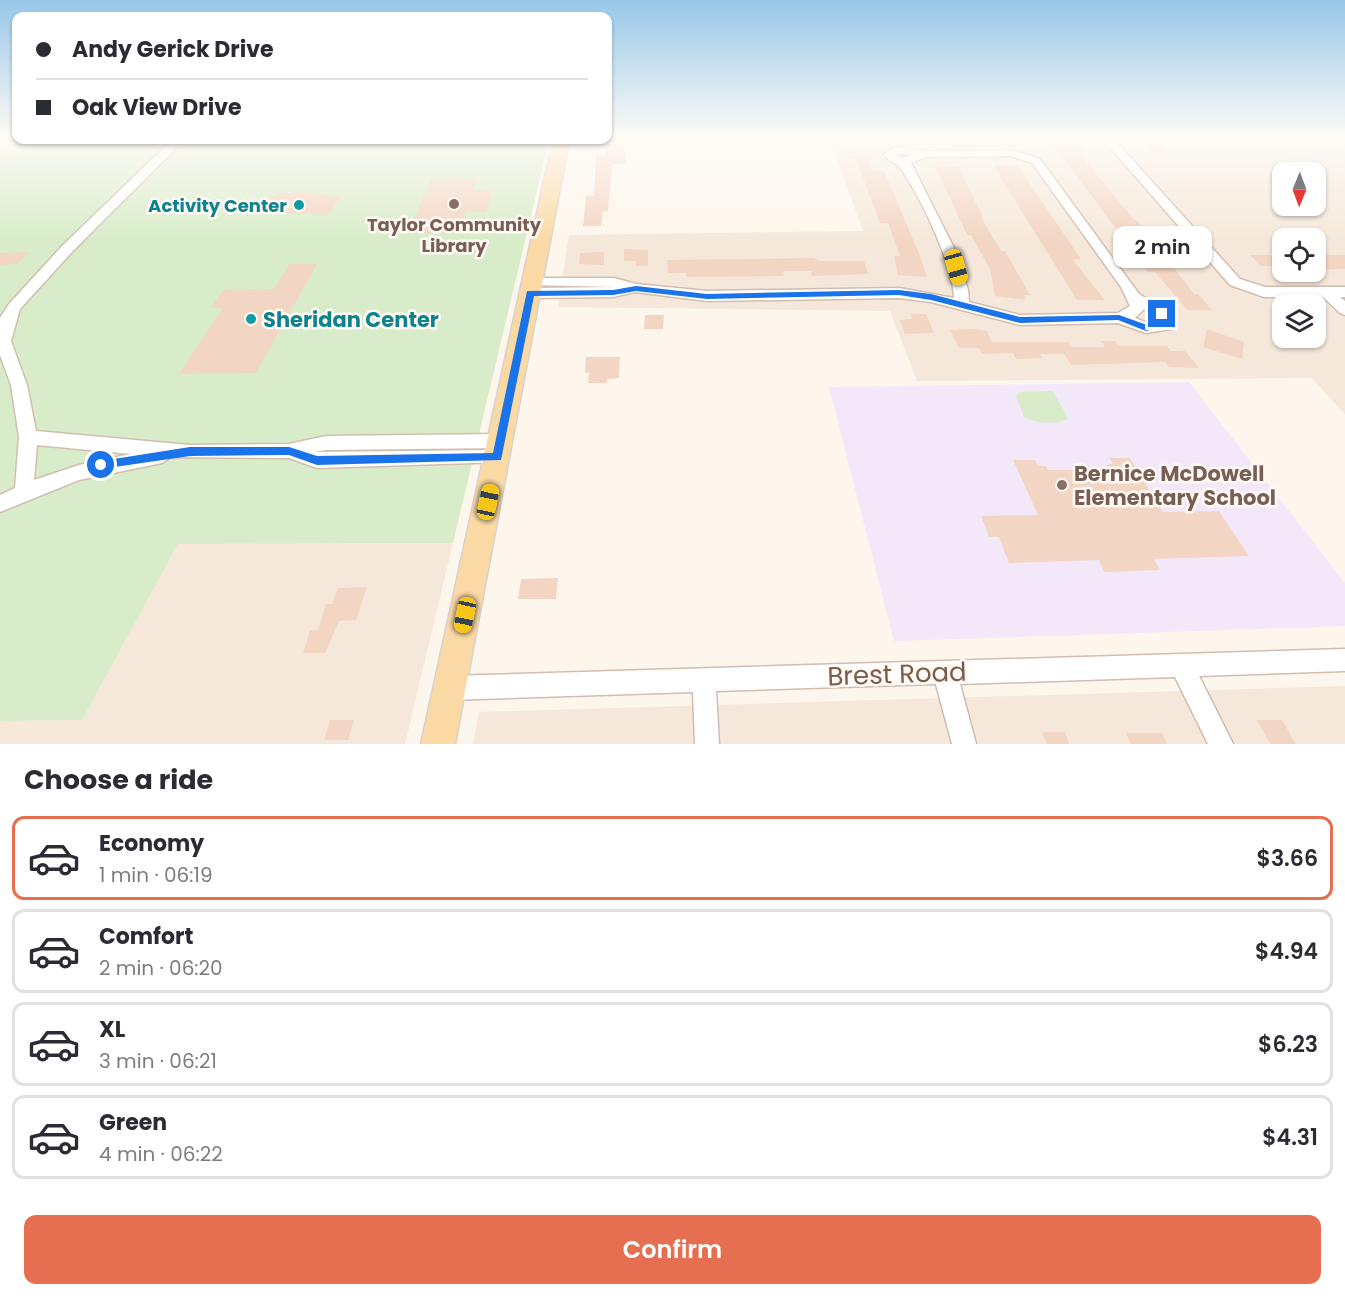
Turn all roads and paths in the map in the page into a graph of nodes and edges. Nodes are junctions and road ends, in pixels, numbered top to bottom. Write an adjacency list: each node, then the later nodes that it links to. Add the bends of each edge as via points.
1 (146, 172): 13 (street, via 67,249 8,318 3,341 19,385)
2 (555, 172): 6 (main road)
3 (908, 172): 10 (street, via 956,267)
4 (1040, 172): 9 (street)
5 (1137, 172): 7 (street, via 1229,277 1249,288 1273,293)
6 (532, 288): 10 (street, via 613,292 636,288 707,296 899,293); 14 (main road)
7 (1327, 292): 8 (street); 11 (street)
8 (1345, 292)
9 (1136, 298): 12 (street, via 1138,307 1132,314); 12 (street, via 1162,314 1166,325 1146,328)
10 (962, 305): 12 (street, via 1031,321)
11 (1345, 310)
12 (1119, 318)
13 (28, 437): 15 (street); 16 (street)
14 (499, 449): 15 (street, via 317,461 289,451); 22 (main road)
15 (190, 452): 16 (street, via 83,469)
16 (24, 492): 17 (street)
17 (0, 504)
18 (1345, 660): 19 (street, Brest Road)
19 (1181, 665): 20 (street, Brest Road); 26 (street)
20 (945, 673): 21 (street, Brest Road); 25 (street)
21 (704, 680): 22 (street, Brest Road); 24 (street)
22 (450, 688): 23 (main road)
23 (438, 744)
24 (706, 744)
25 (964, 744)
26 (1221, 744)

